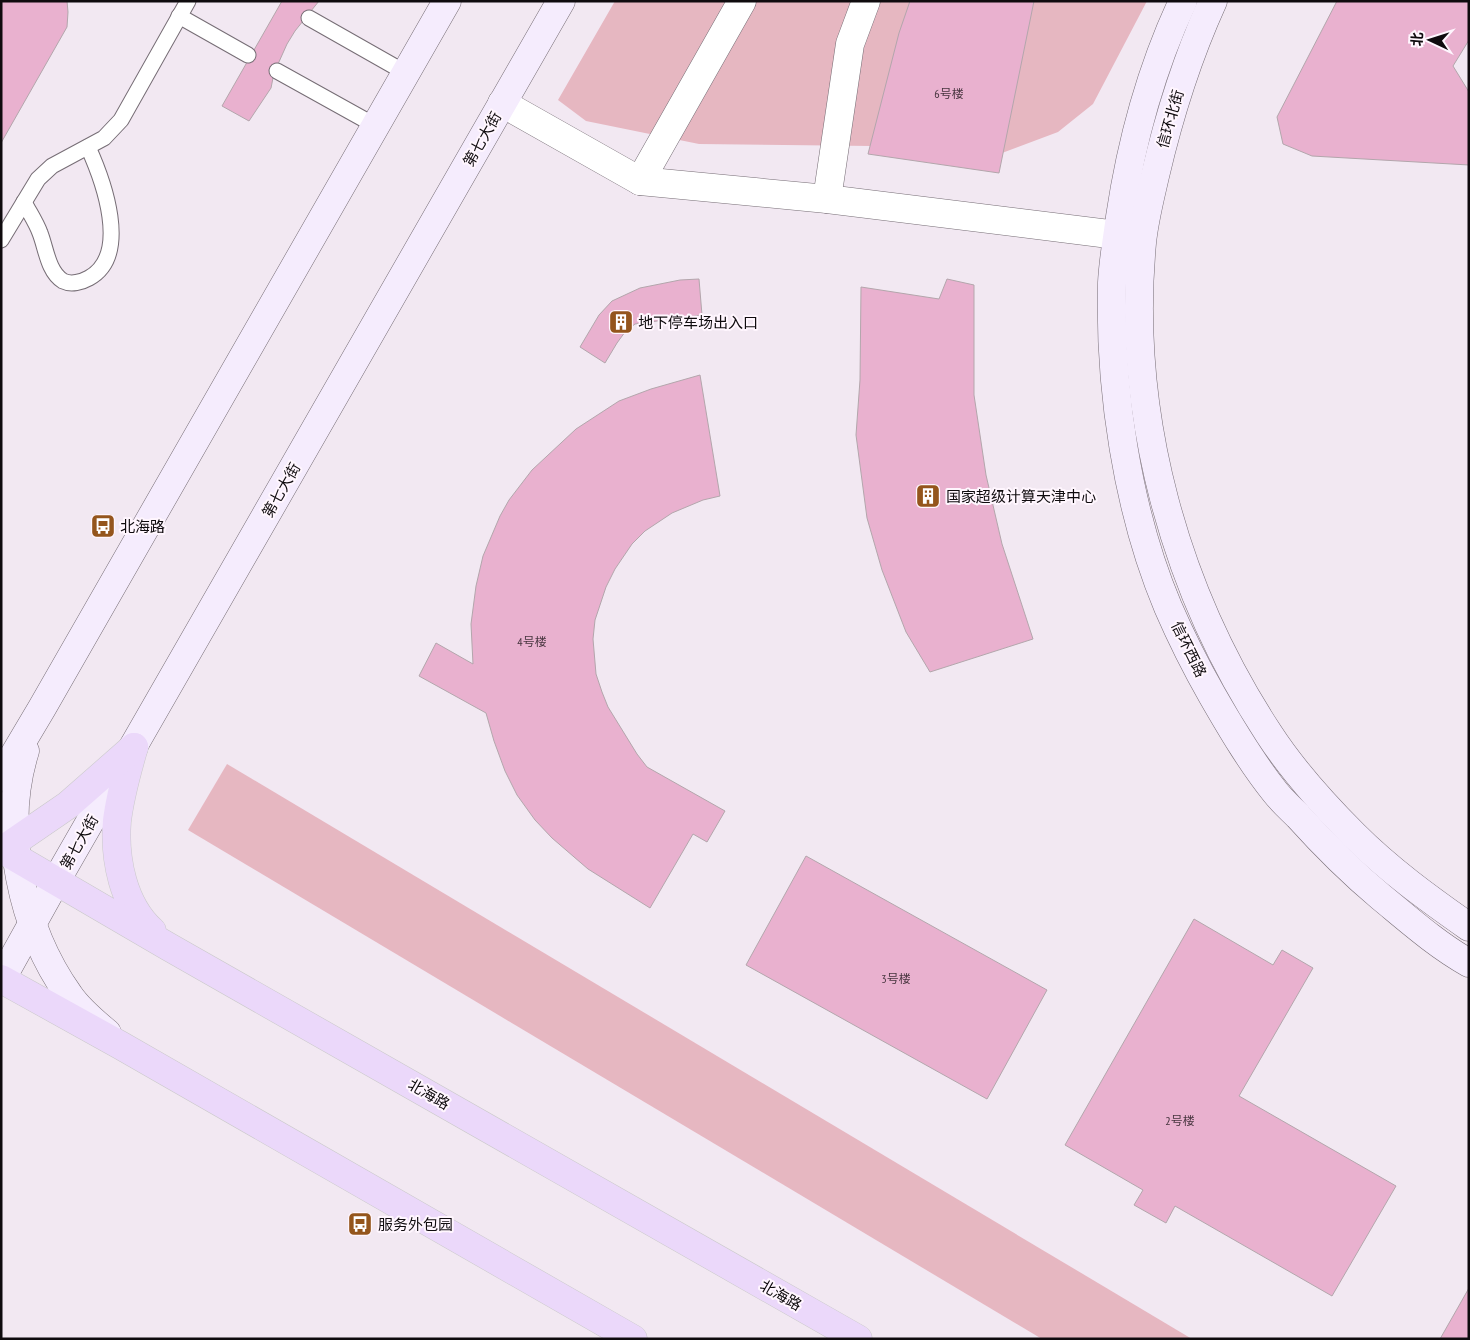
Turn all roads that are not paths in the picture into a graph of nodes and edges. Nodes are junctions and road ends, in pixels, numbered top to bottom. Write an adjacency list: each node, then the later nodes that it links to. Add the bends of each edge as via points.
1 (188, 1): 8 (lane)
2 (447, 1): 12 (main road)
3 (561, 1): 13 (main road, 第七大街)
4 (742, 1): 16 (street)
5 (866, 1): 17 (street, via 850,44)
6 (1183, 1): 19 (main road, 信环北街, via 1144,103 1124,192)
7 (1213, 1): 19 (main road, 信环北街, via 1178,88 1164,140)
8 (180, 16): 10 (lane); 15 (lane, via 121,120 104,138)
9 (309, 18): 12 (lane)
10 (248, 55)
11 (277, 70): 14 (lane)
12 (406, 73): 14 (main road)
13 (502, 103): 16 (street); 22 (main road, 第七大街)
14 (376, 126): 21 (main road)
15 (88, 147): 18 (lane, via 52,166 38,179); 18 (lane, via 101,176 112,236 104,263 97,273 76,283 64,281 55,272 40,231)
16 (640, 181): 17 (street)
17 (827, 199): 19 (street)
18 (24, 202): 20 (lane)
19 (1130, 238): 28 (main road, 信环西路, via 1150,436 1158,477 1170,524 1197,597 1231,672 1270,736 1322,801 1382,862); 30 (main road, 信环西路, via 1112,280 1119,410 1132,490 1152,563 1168,606 1223,714 1276,793 1359,879 1422,932)
20 (1, 240)
21 (42, 708): 23 (main road); 24 (main road); 25 (main road, via 20,770)
22 (134, 747): 25 (main road, via 68,805); 26 (main road, 第七大街); 29 (main road, via 117,822 120,872 129,901 144,924)
23 (1, 755)
24 (1, 777)
25 (8, 850): 26 (main road, 北海路); 27 (main road)
26 (56, 880): 27 (main road, 第七大街); 29 (main road, 北海路)
27 (32, 925): 31 (main road, 第七大街); 32 (main road, via 70,997)
28 (1469, 927)
29 (169, 947): 34 (main road, 北海路)
30 (1469, 963)
31 (1, 979): 32 (main road)
32 (120, 1045): 33 (main road)
33 (633, 1339)
34 (858, 1339)

